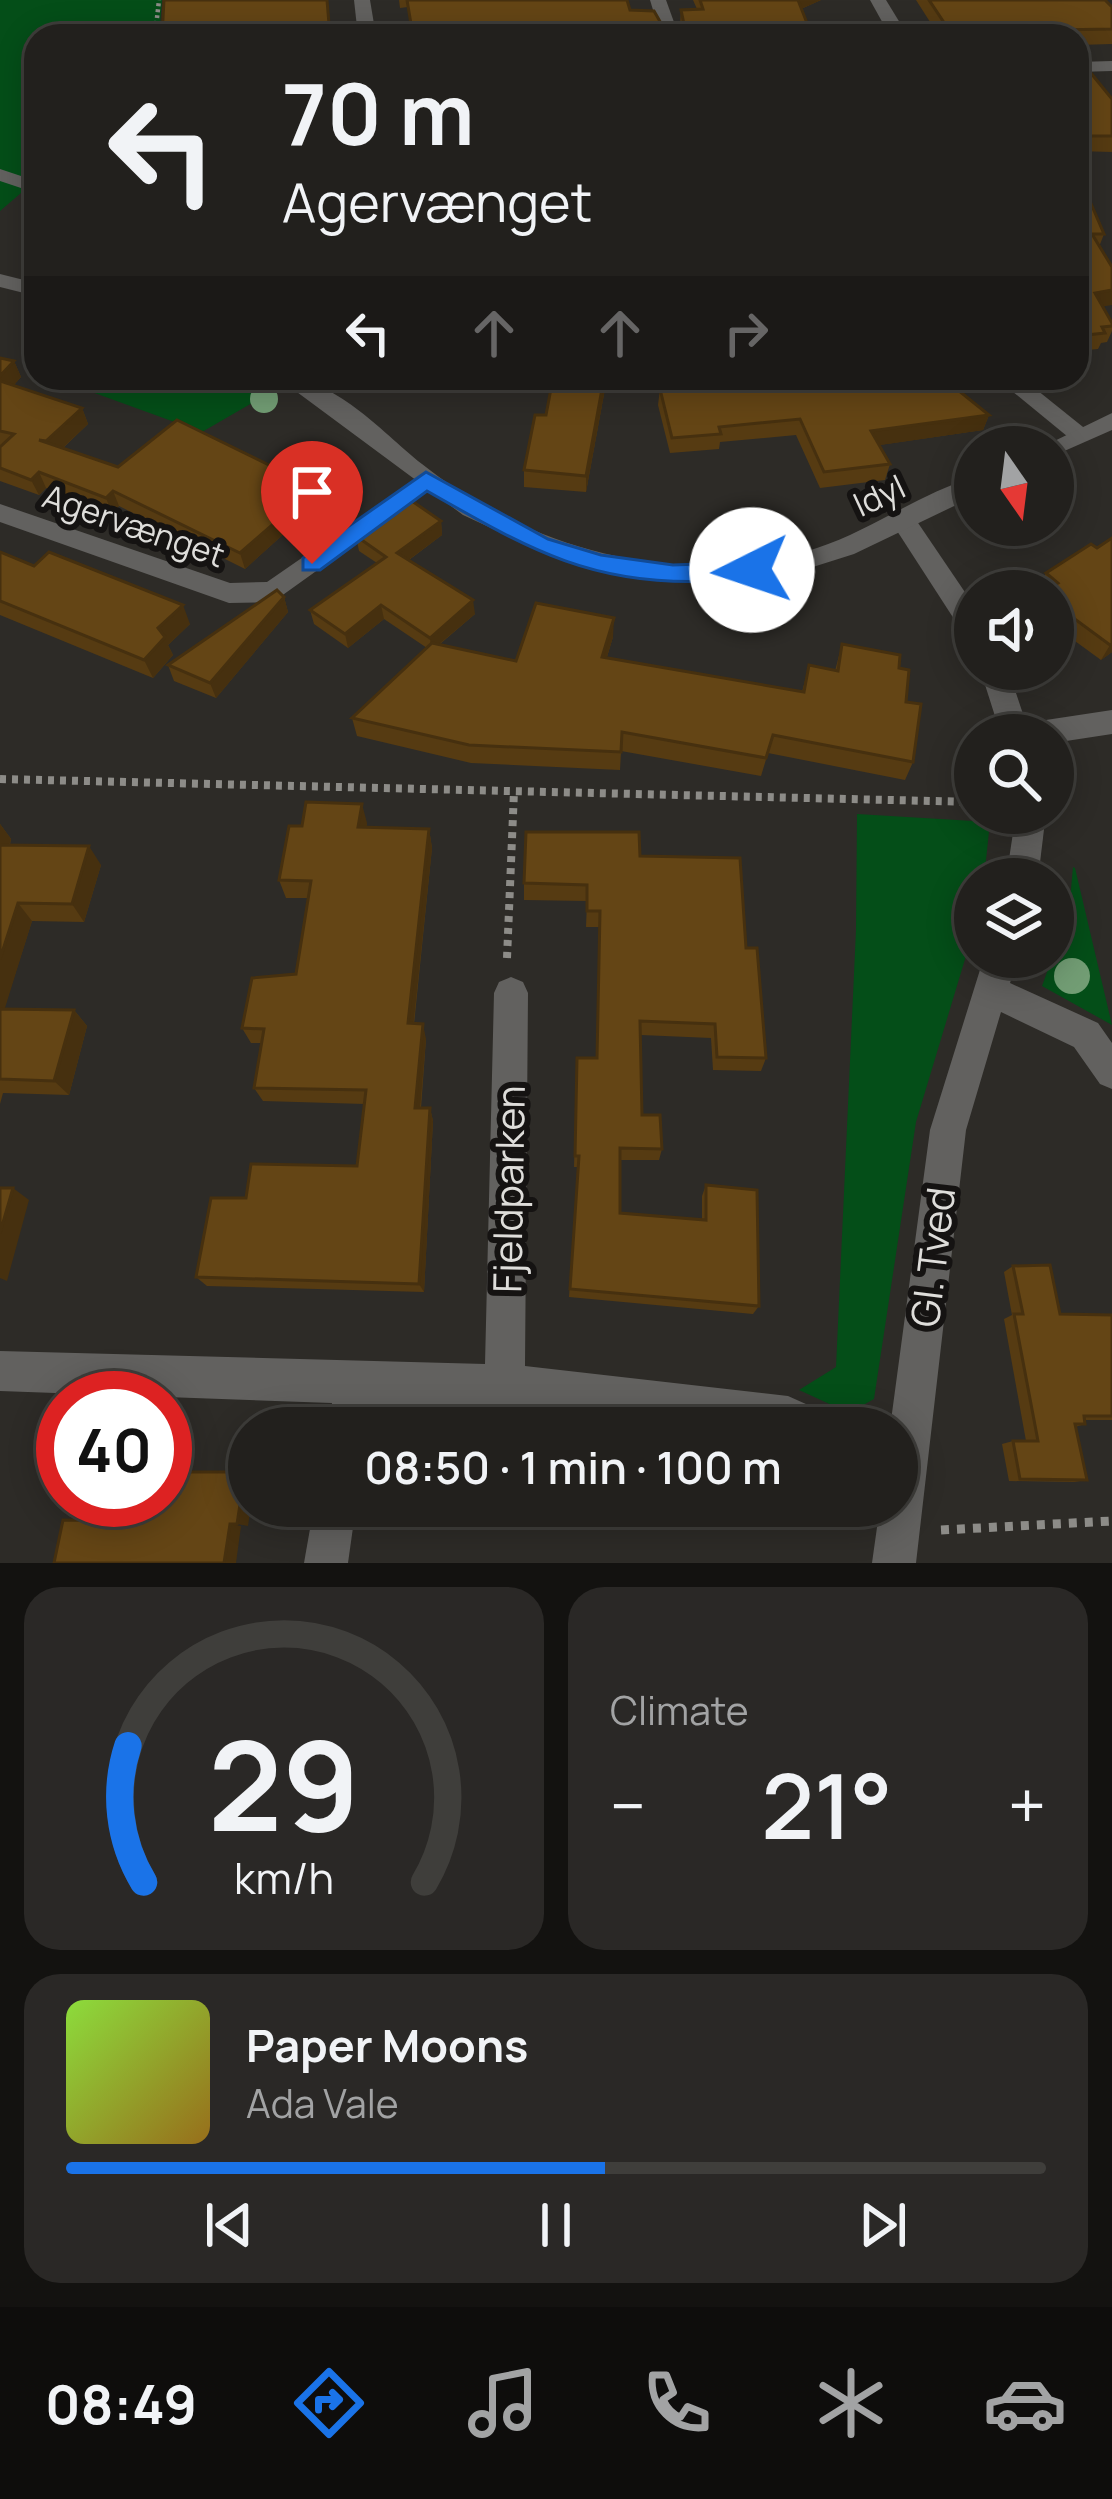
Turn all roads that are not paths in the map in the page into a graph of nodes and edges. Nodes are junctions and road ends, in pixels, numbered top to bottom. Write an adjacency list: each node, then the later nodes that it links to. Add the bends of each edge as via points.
1 (308, 390): 6 (street, Idyl)
2 (1023, 390): 4 (street)
3 (1112, 421): 4 (street)
4 (1081, 435): 5 (street)
5 (1074, 438)
6 (426, 480): 8 (street, Agervænget, via 273,592 229,593); 9 (street, Idyl, via 540,544 601,564 673,574 727,574 822,557)
7 (954, 496): 9 (street, Idyl)
8 (0, 513)
9 (904, 520): 10 (street)
10 (954, 597)
11 (1112, 722): 12 (street)
12 (1074, 727)
13 (995, 978): 22 (street, Gl. Tved, via 948,1130)
14 (1002, 978): 16 (street, via 1086,1035)
15 (511, 998): 19 (street, Fjeldparken)
16 (1112, 1072)
17 (0, 1371): 18 (street)
18 (355, 1384): 19 (street); 20 (street)
19 (505, 1384): 21 (street)
20 (351, 1407)
21 (702, 1407)
22 (910, 1407)
23 (332, 1527): 24 (street)
24 (326, 1563)

